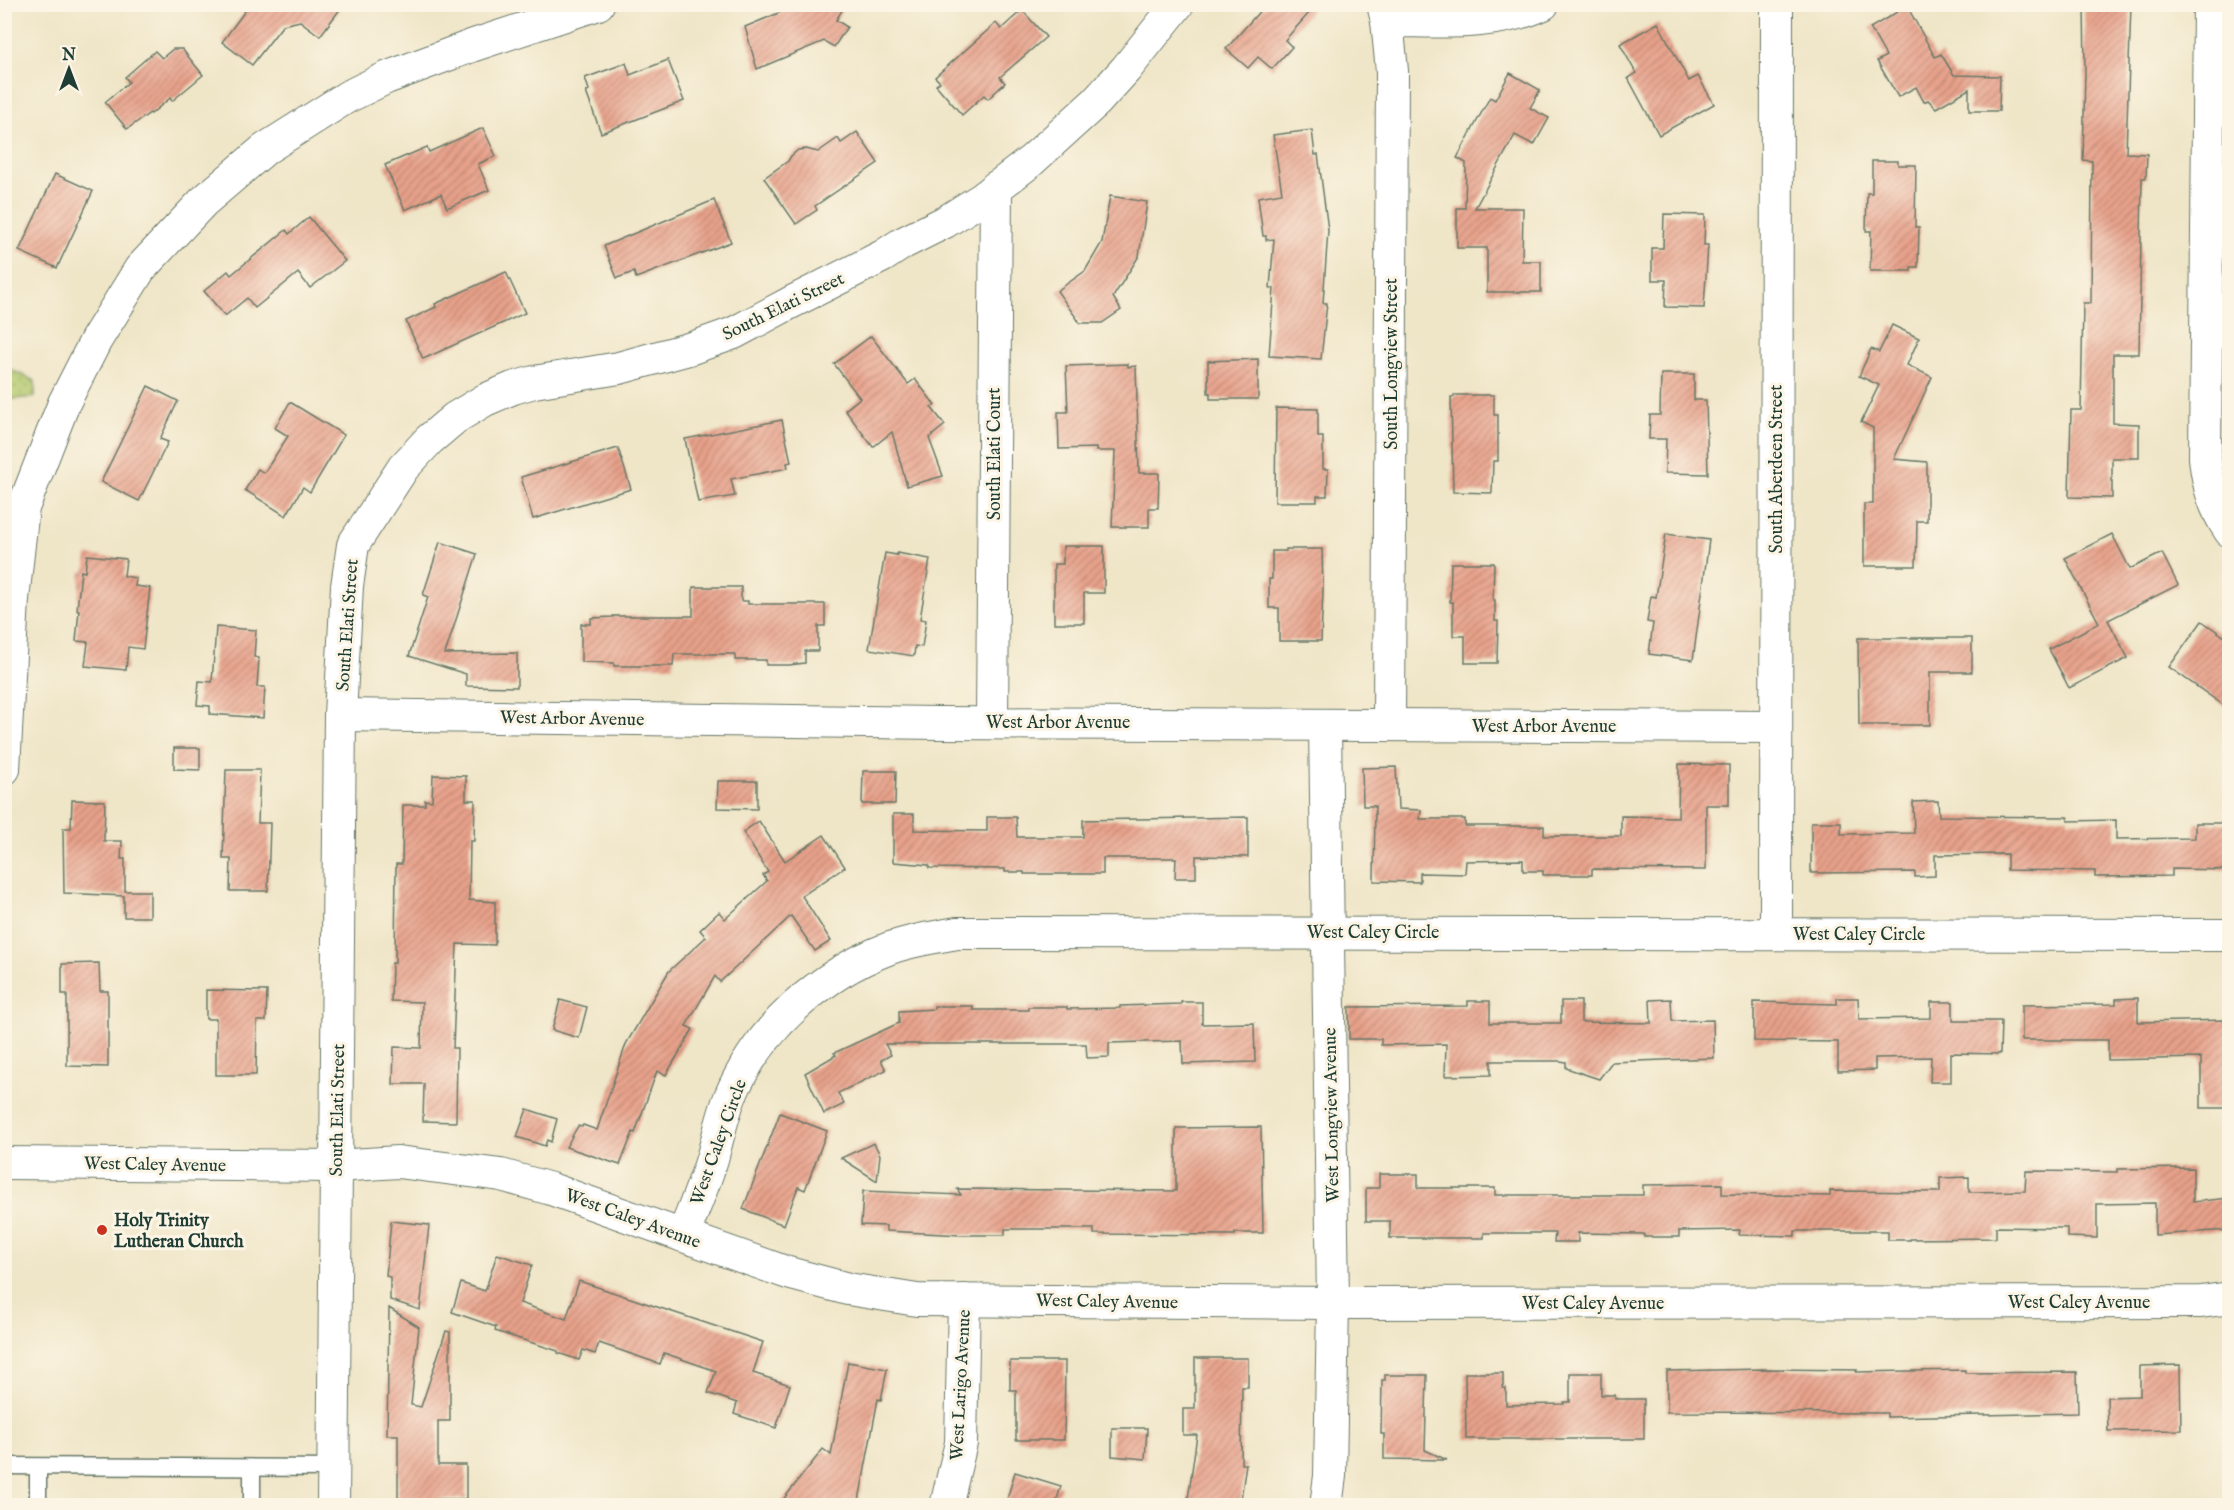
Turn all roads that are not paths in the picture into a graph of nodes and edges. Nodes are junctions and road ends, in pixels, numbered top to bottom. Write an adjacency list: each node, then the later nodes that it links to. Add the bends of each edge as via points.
1 (598, 4): 14 (street, via 474,45 347,97 266,149 203,202 140,269 96,340 64,403 23,508 13,599)
2 (1178, 4): 7 (street, South Elati Street, via 1096,102)
3 (1543, 4): 6 (street, via 1517,15 1485,20)
4 (1777, 4): 13 (street, South Aberdeen Street)
5 (2210, 4): 8 (street, via 2205,458 2207,478)
6 (1385, 13): 12 (street, South Longview Street, via 1392,71)
7 (996, 187): 9 (street, South Elati Street, via 945,222 734,333 619,368 513,388 455,418 403,468 353,545); 10 (street, South Elati Court)
8 (2224, 524)
9 (340, 715): 10 (street, West Arbor Avenue); 19 (street, South Elati Street)
10 (992, 722): 11 (street, West Arbor Avenue)
11 (1325, 725): 12 (street, West Arbor Avenue); 15 (street, West Longview Avenue)
12 (1389, 725): 13 (street, West Arbor Avenue)
13 (1776, 727): 16 (street, South Aberdeen Street)
14 (4, 769)
15 (1328, 932): 16 (street, West Caley Circle); 20 (street, West Caley Circle, via 957,933 892,948 861,961 835,974 786,1014 744,1071 730,1097); 23 (street, West Longview Avenue)
16 (1776, 934): 17 (street, West Caley Circle)
17 (2229, 935)
18 (4, 1162): 19 (street, West Caley Avenue)
19 (336, 1166): 20 (street, West Caley Avenue, via 398,1162 501,1175); 27 (street, South Elati Street)
20 (683, 1236): 22 (street, West Caley Avenue, via 788,1273 848,1289 917,1300)
21 (2229, 1298): 23 (street, West Caley Avenue, via 2201,1302)
22 (964, 1300): 23 (street, West Caley Avenue); 31 (street, West Larigo Avenue, via 961,1443)
23 (1333, 1303): 32 (street, West Longview Avenue)
24 (4, 1467): 25 (lane)
25 (38, 1467): 26 (lane); 28 (lane)
26 (252, 1468): 27 (lane); 29 (lane)
27 (334, 1468): 30 (street, South Elati Street)
28 (38, 1506)
29 (252, 1506)
30 (333, 1506)
31 (946, 1506)
32 (1326, 1506)

